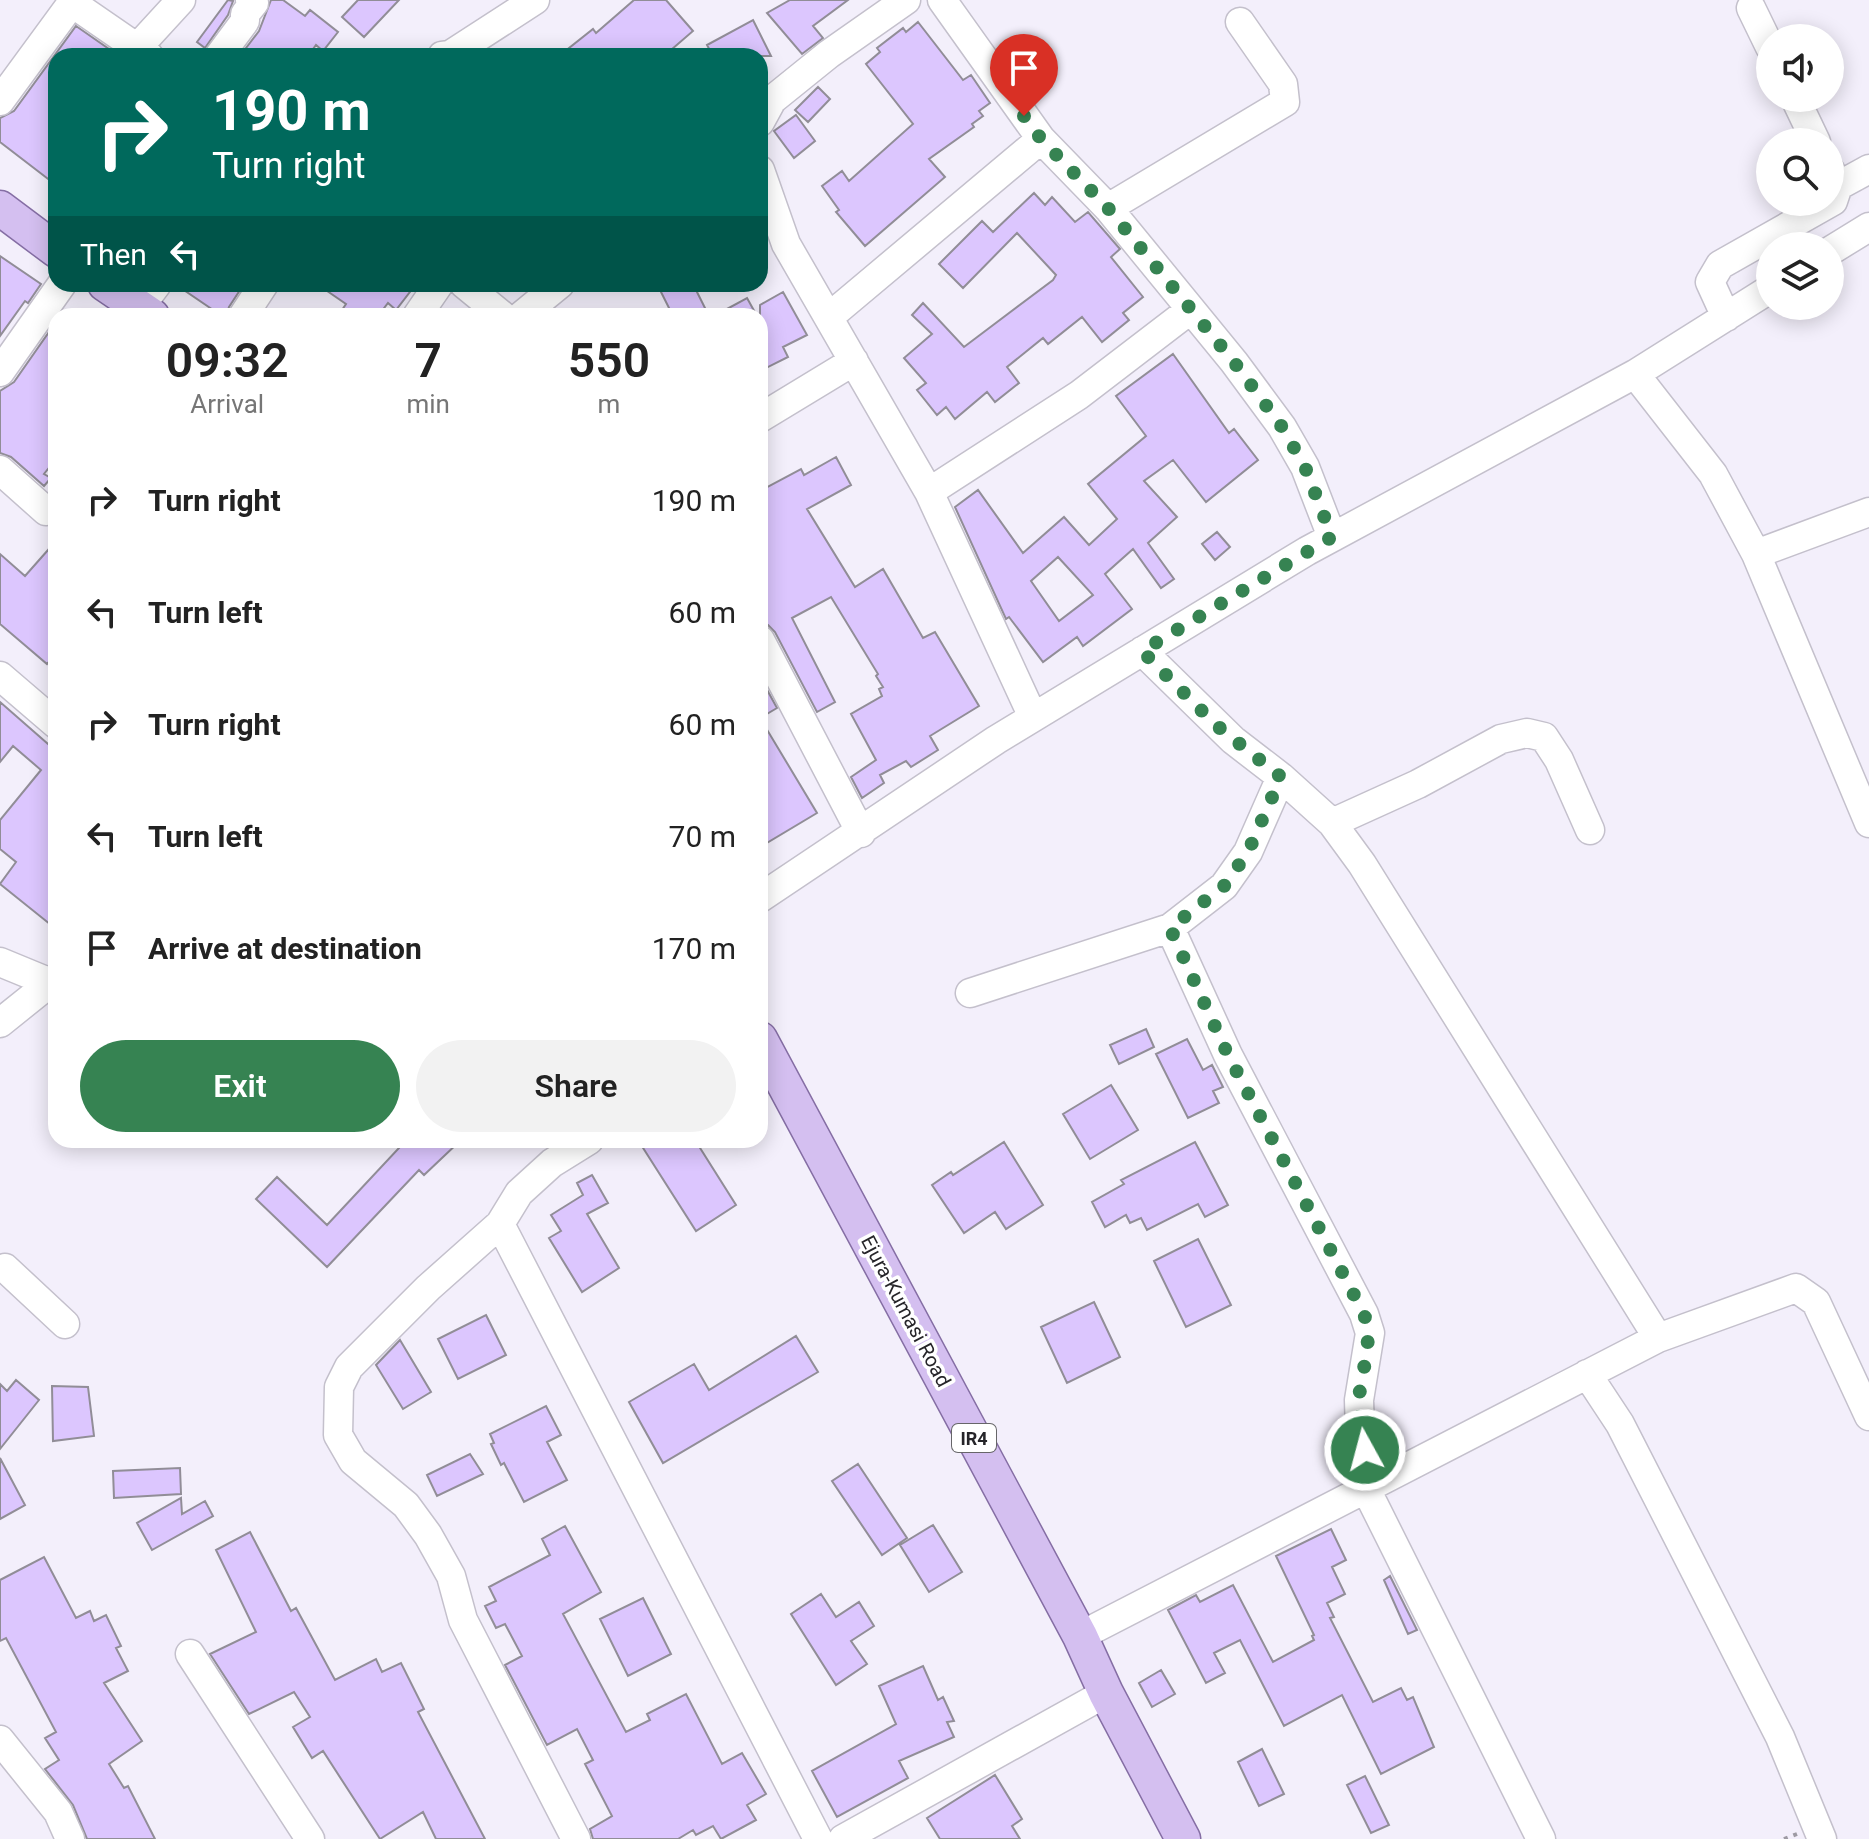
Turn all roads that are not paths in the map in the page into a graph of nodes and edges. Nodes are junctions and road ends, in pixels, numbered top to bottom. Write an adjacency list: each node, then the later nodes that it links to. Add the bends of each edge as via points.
1 (181, 0): 11 (street)
2 (250, 0): 12 (street, via 254,3 245,21)
3 (535, 0): 13 (street)
4 (906, 0): 15 (street, via 829,54)
5 (942, 0): 16 (street)
6 (73, 2): 10 (street); 14 (street)
7 (1751, 8): 9 (street)
8 (1240, 22): 21 (street, via 1283,84 1285,102)
9 (1759, 24)
10 (137, 48)
11 (146, 48)
12 (225, 48)
13 (461, 48)
14 (0, 101)
15 (768, 107)
16 (1041, 139): 21 (street); 35 (street)
17 (1869, 169): 18 (street)
18 (1844, 175)
19 (768, 193): 35 (street, via 786,244)
20 (0, 208): 25 (main road)
21 (1108, 208): 34 (street)
22 (1807, 216): 36 (street, via 1720,265 1710,282)
23 (1869, 227): 24 (street)
24 (1844, 242)
25 (48, 244)
26 (56, 292): 38 (street)
27 (124, 292): 31 (main road)
28 (474, 292): 32 (street)
29 (550, 292): 33 (street)
30 (1756, 298): 36 (street)
31 (150, 303)
32 (493, 308)
33 (531, 308)
34 (1190, 310): 42 (street, via 1079,395); 45 (street, via 1282,427 1305,467)
35 (829, 317): 37 (street)
36 (1726, 317): 39 (street)
37 (854, 361): 40 (street); 42 (street)
38 (0, 372)
39 (1635, 374): 45 (street); 46 (street, via 1713,474)
40 (768, 413)
41 (0, 470): 43 (street)
42 (929, 492): 51 (street)
43 (46, 511)
44 (1869, 512): 46 (street)
45 (1332, 537): 47 (street)
46 (1756, 554): 54 (street)
47 (1142, 651): 51 (street); 52 (street, via 1233,740)
48 (768, 655): 56 (street)
49 (0, 676): 50 (street)
50 (48, 717)
51 (1033, 717): 56 (street)
52 (1281, 777): 53 (street); 58 (street, via 1248,852 1224,886)
53 (1332, 823): 55 (street, via 1501,739 1527,733 1544,737 1559,760); 69 (street)
54 (1869, 823)
55 (1590, 830)
56 (861, 833): 57 (street)
57 (768, 893)
58 (1170, 928): 62 (street); 72 (street, via 1228,1055 1364,1314 1370,1333 1359,1400 1360,1431)
59 (0, 962): 60 (street)
60 (48, 978)
61 (48, 984): 63 (street)
62 (970, 993)
63 (0, 1023)
64 (768, 1054): 73 (main road, Ejura-Kumasi Road / IR4)
65 (576, 1148): 66 (street, via 519,1193)
66 (500, 1224): 79 (street, via 349,1367 339,1387 338,1435 353,1461 406,1505 428,1535 451,1576 463,1620); 80 (street)
67 (2, 1268): 68 (street)
68 (65, 1324)
69 (1658, 1338): 70 (street); 71 (street, via 1796,1288 1816,1302)
70 (1587, 1374): 72 (street); 84 (street, via 1620,1424 1780,1737)
71 (1869, 1416)
72 (1375, 1482): 73 (street); 83 (street)
73 (1080, 1636): 75 (main road, Ejura-Kumasi Road / IR4)
74 (190, 1654): 78 (street)
75 (1106, 1693): 81 (street); 82 (main road, Ejura-Kumasi Road / IR4)
76 (0, 1740): 77 (street, via 58,1812)
77 (70, 1839)
78 (310, 1839)
79 (576, 1839)
80 (818, 1839)
81 (843, 1839)
82 (1183, 1839)
83 (1541, 1839)
84 (1822, 1839)

